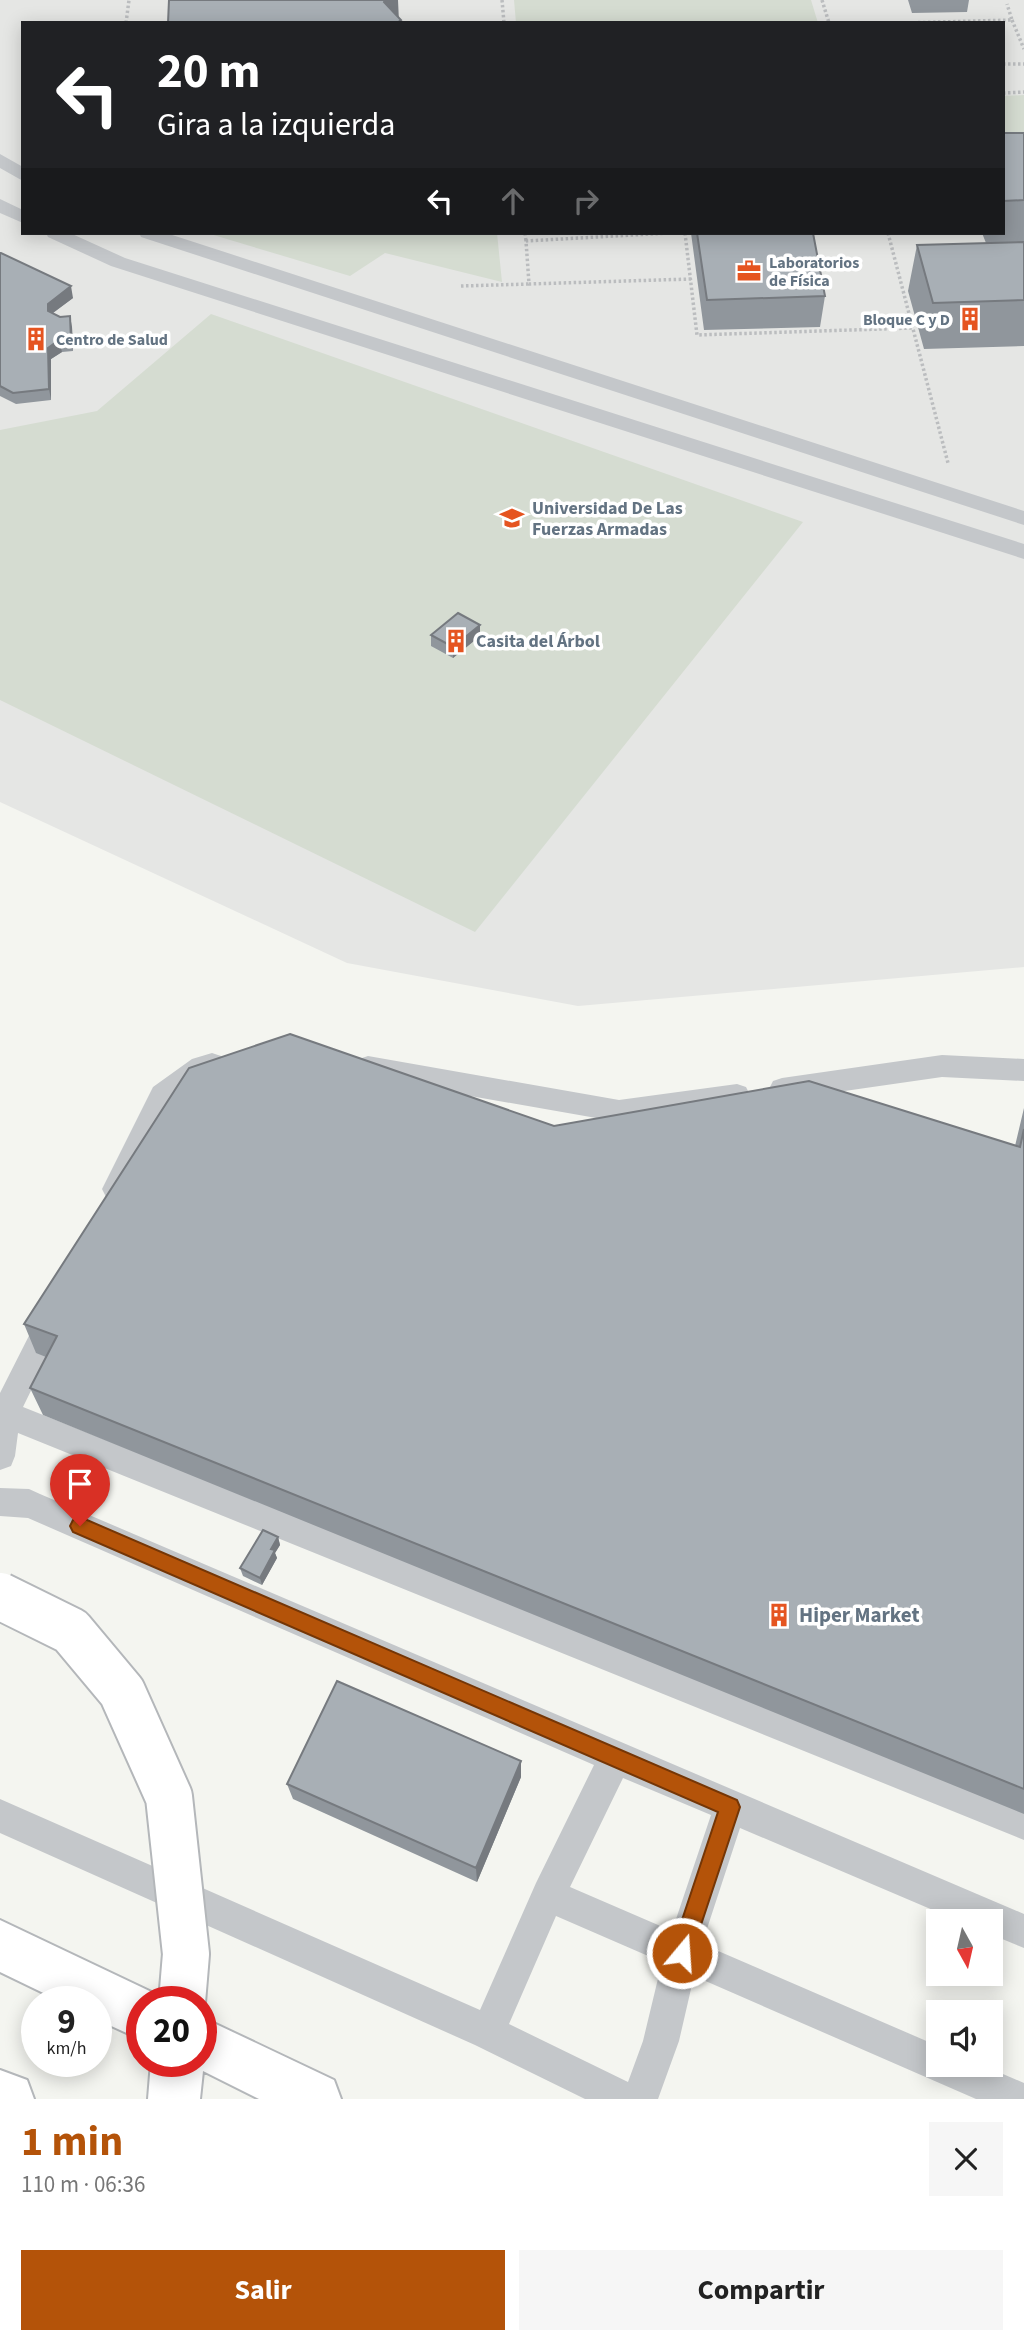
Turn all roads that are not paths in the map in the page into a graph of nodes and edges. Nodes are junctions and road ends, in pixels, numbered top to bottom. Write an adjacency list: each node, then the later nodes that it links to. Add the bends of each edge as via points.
1 (0, 159): 2 (lane)
2 (21, 175)
3 (0, 205): 4 (lane)
4 (21, 217)
5 (59, 235): 8 (lane)
6 (148, 235): 8 (lane)
7 (156, 235): 9 (lane)
8 (118, 262): 10 (lane)
9 (1024, 518)
10 (1024, 552)
11 (236, 1057): 14 (lane, via 201,1067 162,1095)
12 (346, 1063): 13 (lane, via 619,1111 942,1066)
13 (1024, 1070)
14 (102, 1217)
15 (60, 1304): 16 (lane)
16 (5, 1414): 17 (lane); 23 (lane)
17 (0, 1456)
18 (0, 1502): 20 (lane, via 29,1504)
19 (0, 1596): 28 (highway, bridge, via 71,1631 122,1692 169,1797 186,1954)
20 (615, 1758): 21 (lane); 24 (lane)
21 (730, 1807): 25 (lane); 27 (lane)
22 (0, 1816): 30 (lane)
23 (1024, 1823)
24 (548, 1895): 27 (lane); 30 (lane)
25 (1024, 1931)
26 (0, 1945): 29 (highway)
27 (682, 1953): 32 (lane); 40 (lane, via 661,2041)
28 (183, 1986)
29 (126, 2006)
30 (488, 2032): 39 (lane)
31 (217, 2051): 38 (highway)
32 (926, 2059)
33 (176, 2077): 37 (highway)
34 (967, 2077): 41 (lane)
35 (0, 2096): 36 (highway)
36 (8, 2099)
37 (174, 2099)
38 (315, 2099)
39 (623, 2099)
40 (640, 2099)
41 (1018, 2099)

